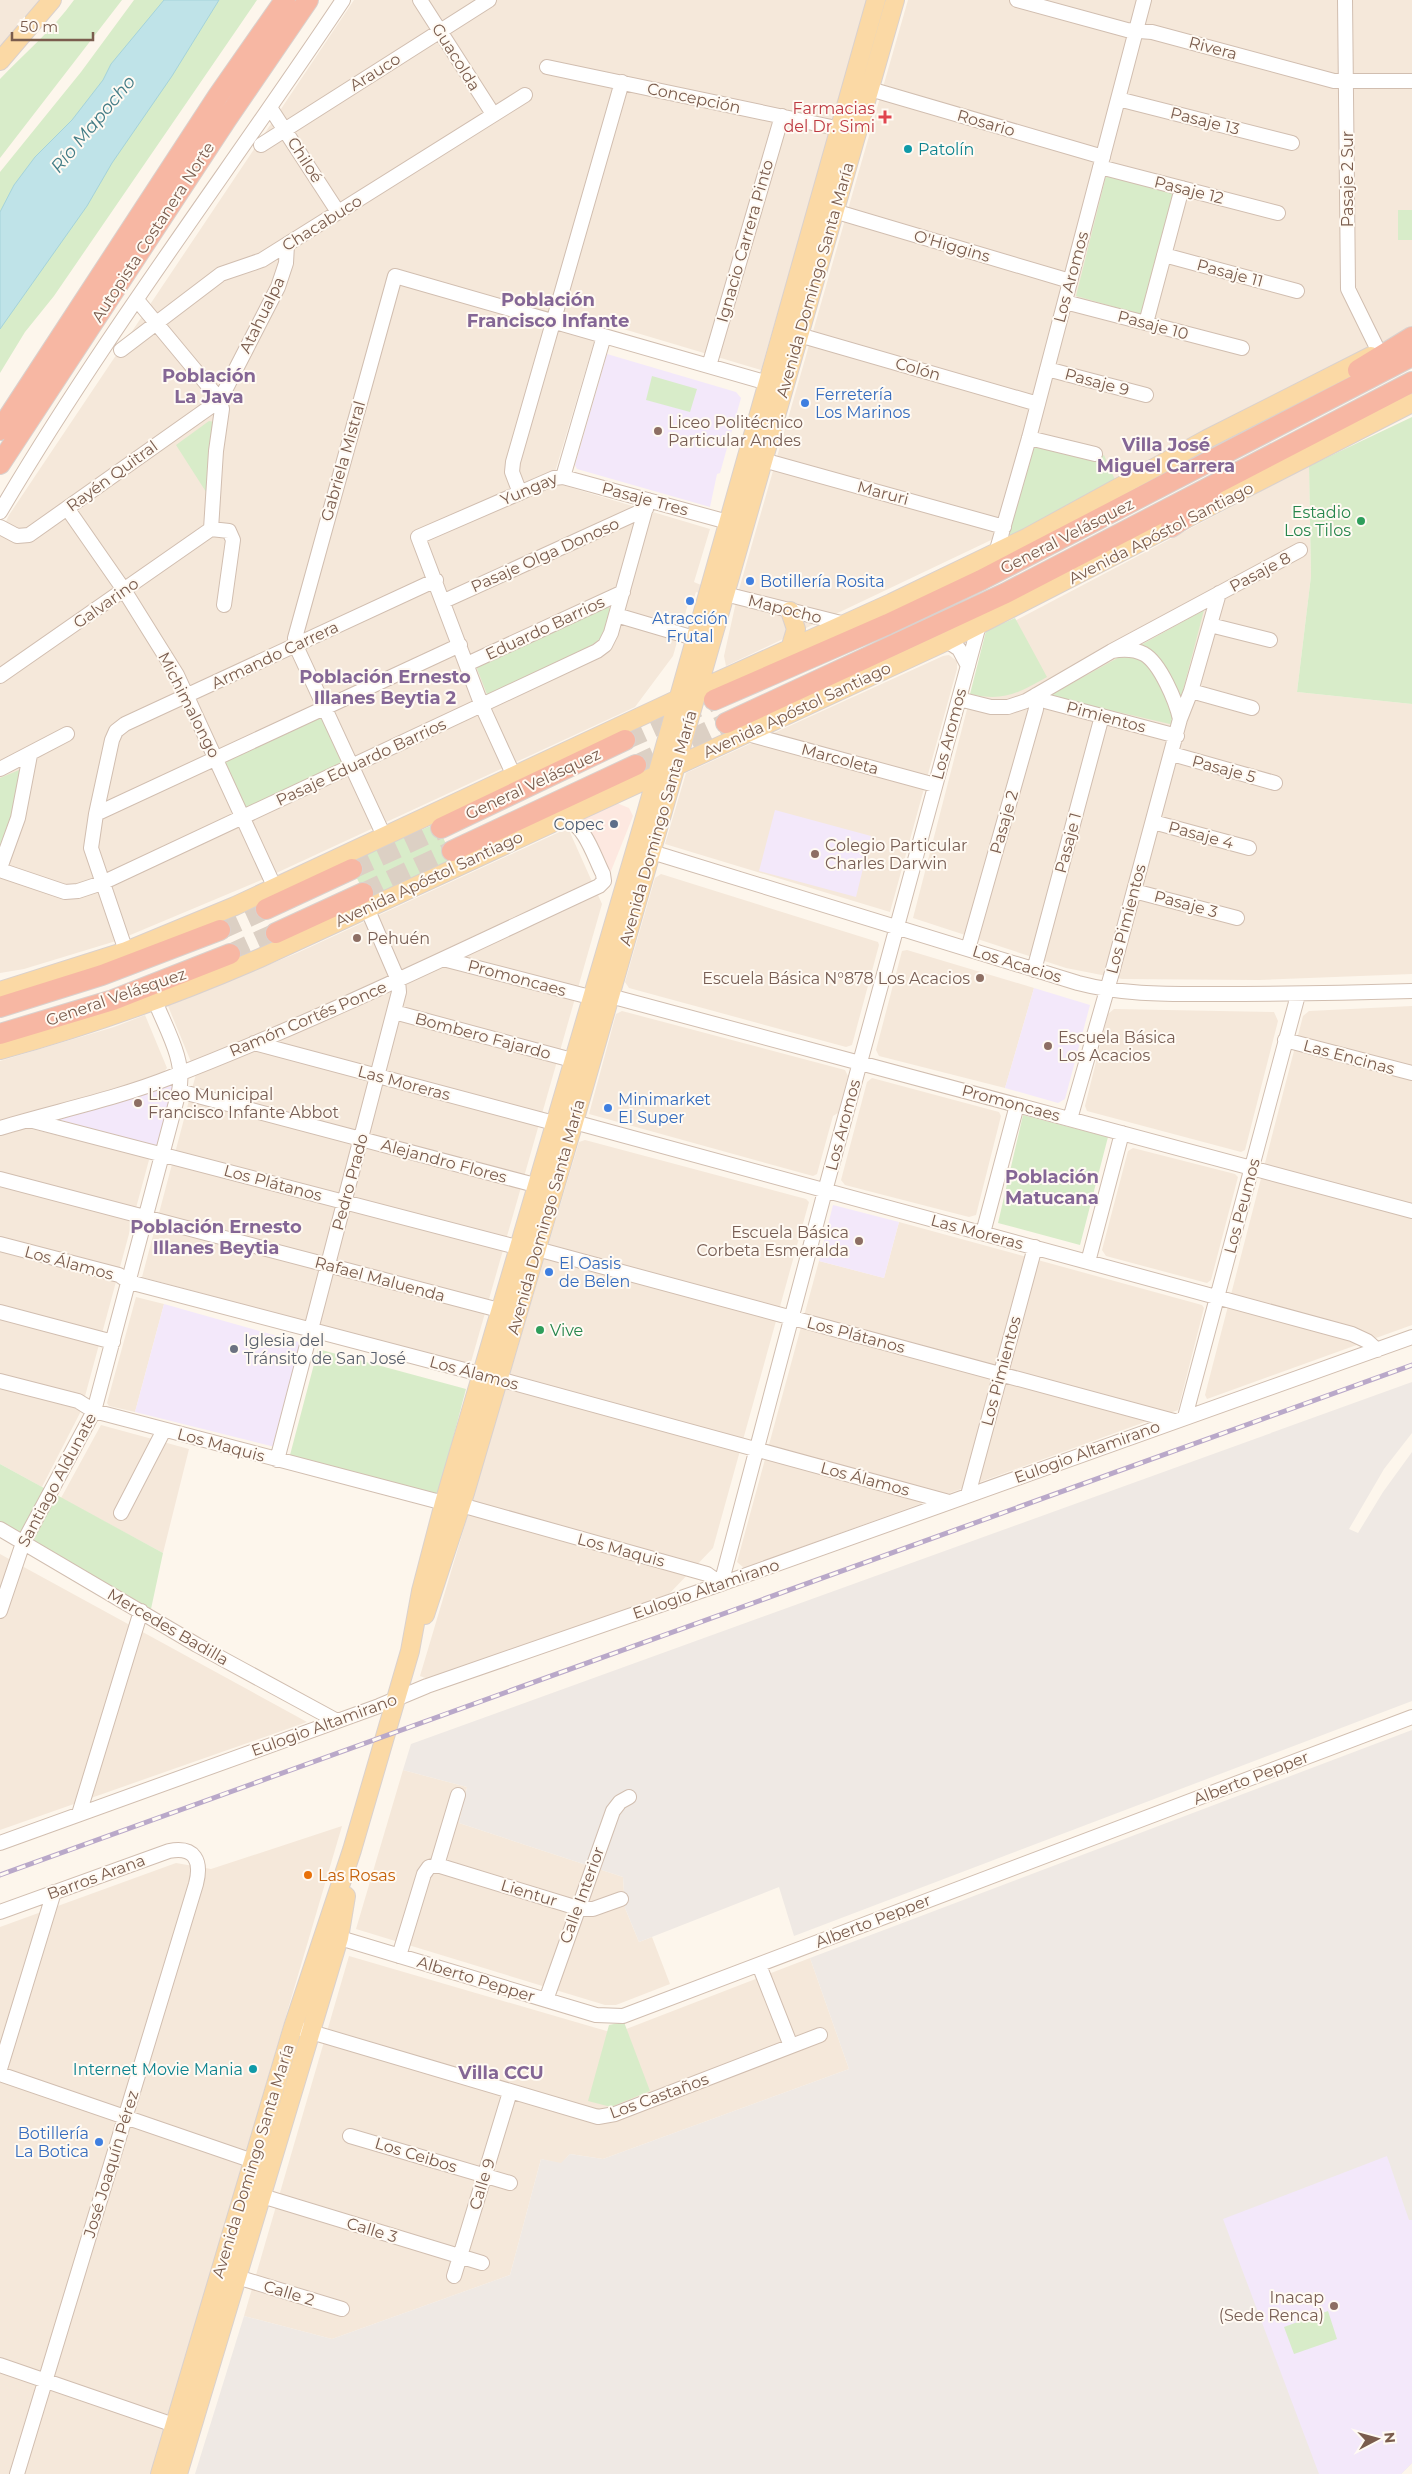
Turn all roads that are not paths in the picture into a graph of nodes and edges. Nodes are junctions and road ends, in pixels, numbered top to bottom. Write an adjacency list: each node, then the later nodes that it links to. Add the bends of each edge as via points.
1 (52, 0): 14 (main road)
2 (285, 0): 58 (highway, Autopista Costanera Norte, via 218,96)
3 (308, 0): 64 (highway, Autopista Costanera Norte)
4 (343, 0): 22 (street)
5 (420, 0): 13 (street, Guacolda)
6 (489, 0): 13 (street, Arauco)
7 (876, 0): 26 (main road, Avenida Domingo Santa María)
8 (894, 0): 19 (main road, Avenida Domingo Santa María)
9 (1017, 0): 12 (street, Rivera)
10 (1144, 0): 12 (street, Los Aromos)
11 (1346, 0): 18 (street, Pasaje 2 Sur)
12 (1136, 30): 18 (street, Rivera); 21 (street, Los Aromos)
13 (440, 32): 23 (street, Guacolda); 25 (street, Arauco)
14 (0, 62)
15 (547, 66): 17 (street, Concepción)
16 (1412, 81): 18 (street, Rivera)
17 (622, 82): 24 (street, Concepción); 40 (street)
18 (1346, 82): 48 (street, Pasaje 2 Sur, via 1348,289)
19 (870, 90): 29 (street, Rosario); 32 (main road, Avenida Domingo Santa María)
20 (525, 94): 23 (street, Chacabuco)
21 (1118, 99): 27 (street, Pasaje 13); 29 (street, Los Aromos)
22 (271, 109): 25 (street, Chiloé); 38 (street)
23 (493, 114): 31 (street, Chacabuco)
24 (782, 116): 26 (street, Concepción); 50 (street, Ignacio Carrera Pinto)
25 (284, 129): 28 (street, Arauco); 31 (street, Chiloé)
26 (841, 129): 53 (main road, Avenida Domingo Santa María)
27 (1292, 143)
28 (261, 145)
29 (1101, 162): 30 (street, Pasaje 12); 36 (street, Los Aromos)
30 (1182, 188): 33 (street, Pasaje 12); 35 (street)
31 (338, 212): 34 (street, Chacabuco)
32 (834, 212): 36 (street, O'Higgins); 43 (main road, Avenida Domingo Santa María)
33 (1278, 213)
34 (287, 245): 42 (street, Chacabuco, via 253,265 221,274); 55 (street, Atahualpa, via 286,263 278,287)
35 (1164, 255): 37 (street, Pasaje 11); 41 (street)
36 (1070, 281): 39 (street, Los Aromos)
37 (1297, 290)
38 (137, 300): 42 (street); 69 (street, via 64,407)
39 (1065, 302): 41 (street, Pasaje 10); 51 (street, Los Aromos)
40 (553, 322): 44 (street); 66 (street, via 512,466); 93 (street, Gabriela Mistral, via 395,276 295,630)
41 (1146, 323): 46 (street, Pasaje 10)
42 (157, 324): 47 (street, Chacabuco); 55 (street)
43 (799, 335): 57 (street, Colón); 63 (main road, Avenida Domingo Santa María)
44 (604, 336): 50 (street); 65 (street, Yungay)
45 (1412, 337): 48 (main road); 60 (highway)
46 (1242, 348)
47 (121, 350)
48 (1379, 352): 76 (main road, via 1206,439 1112,493)
49 (1412, 356): 60 (highway, General Velásquez)
50 (709, 366): 53 (street)
51 (1047, 369): 54 (street, Pasaje 9); 57 (street, Los Aromos)
52 (1412, 382): 61 (highway, General Velásquez)
53 (768, 383): 70 (main road, Avenida Domingo Santa María)
54 (1146, 395)
55 (220, 400): 68 (street, Rayén Quitral); 74 (street, Atahualpa, via 222,409)
56 (1412, 403): 73 (main road, Avenida Apóstol Santiago)
57 (1038, 404): 59 (street, Los Aromos)
58 (0, 430)
59 (1029, 438): 62 (street); 72 (street, Los Aromos)
60 (1244, 444): 100 (highway, General Velásquez, via 940,600)
61 (1292, 445): 73 (highway); 110 (highway, General Velásquez, via 1006,593)
62 (1095, 454)
63 (763, 460): 72 (street, Maruri); 80 (main road, Avenida Domingo Santa María)
64 (0, 464)
65 (563, 477): 66 (street, Yungay); 67 (street, Pasaje Tres)
66 (520, 493): 77 (street, Yungay, via 418,537)
67 (647, 505): 70 (street, Pasaje Tres); 79 (street, Pasaje Eduardo Barrios); 82 (street, Pasaje Olga Donoso)
68 (67, 508): 71 (street, Rayén Quitral, via 29,535 17,536); 78 (street, Michimalongo)
69 (0, 512)
70 (728, 522): 89 (main road, Avenida Domingo Santa María)
71 (0, 527)
72 (1004, 527): 76 (street, Los Aromos)
73 (1170, 527): 87 (main road, Avenida Apóstol Santiago)
74 (211, 529): 78 (street, Galvarino); 83 (street, via 229,531 233,540)
75 (1300, 550): 81 (street, Pasaje 8)
76 (996, 553): 86 (main road)
77 (436, 580): 82 (street); 93 (street, Armando Carrera)
78 (124, 590): 98 (street, Galvarino); 102 (street, Michimalongo)
79 (622, 592): 85 (street, Pasaje Eduardo Barrios); 96 (street, Eduardo Barrios)
80 (726, 594): 84 (street, Mapocho); 100 (main road, Avenida Domingo Santa María)
81 (1219, 594): 88 (street, Los Pimientos); 95 (street)
82 (444, 601): 92 (street)
83 (224, 605)
84 (790, 611): 86 (street, Mapocho); 94 (main road, via 796,629)
85 (616, 615): 89 (street); 105 (street, Pasaje Eduardo Barrios, via 609,639 597,651)
86 (845, 624): 94 (main road)
87 (979, 625): 91 (main road, Avenida Apóstol Santiago); 97 (street, Los Aromos)
88 (1210, 625): 90 (street); 99 (street, Los Pimientos)
89 (694, 638): 104 (main road, Avenida Domingo Santa María)
90 (1270, 640)
91 (947, 641): 97 (street, Los Aromos, via 959,649); 112 (main road, Avenida Apóstol Santiago)
92 (460, 645): 96 (street); 106 (street)
93 (296, 646): 102 (street, Armando Carrera); 106 (street)
94 (790, 649): 100 (main road)
95 (1112, 651): 101 (street); 109 (street, Los Pimientos, via 1136,651 1151,659 1172,694)
96 (467, 664): 105 (street)
97 (968, 666): 103 (street, Los Aromos)
98 (0, 676)
99 (1191, 691): 107 (street); 109 (street, Los Pimientos)
100 (706, 695): 104 (main road); 119 (main road, Avenida Domingo Santa María)
101 (1036, 695): 103 (street, via 1018,704 1000,707); 108 (street, Pimientos, via 1045,701); 148 (street, Pasaje 2, via 1036,709)
102 (187, 696): 117 (street, Michimalongo); 127 (street, Armando Carrera, via 125,724 116,732)
103 (959, 699): 125 (street, Los Aromos)
104 (676, 700): 122 (main road, Avenida Domingo Santa María); 123 (main road)
105 (482, 706): 120 (street, Pasaje Eduardo Barrios); 123 (street)
106 (325, 708): 117 (street); 120 (street)
107 (1252, 708)
108 (1102, 716): 113 (street, Pimientos); 152 (street, Pasaje 1)
109 (1180, 719): 113 (street, Los Pimientos)
110 (726, 723)
111 (67, 734): 115 (street)
112 (744, 734): 119 (main road, Avenida Apóstol Santiago); 125 (street, Marcoleta)
113 (1177, 736): 116 (street, Los Pimientos)
114 (625, 740): 132 (highway, General Velásquez)
115 (30, 754): 121 (street); 137 (street, via 16,825)
116 (1172, 754): 124 (street, Pasaje 5); 131 (street, Los Pimientos)
117 (216, 758): 127 (street); 128 (street, Michimalongo)
118 (636, 765): 136 (highway, General Velásquez)
119 (677, 765): 122 (main road, Avenida Apóstol Santiago); 135 (main road, Avenida Domingo Santa María)
120 (352, 767): 128 (street, Pasaje Eduardo Barrios); 133 (street)
121 (0, 769)
122 (656, 775): 126 (main road, Avenida Apóstol Santiago); 130 (main road, Avenida Domingo Santa María)
123 (514, 776): 133 (main road)
124 (1276, 783)
125 (935, 785): 145 (street, Los Aromos)
126 (614, 794): 129 (main road, Avenida Apóstol Santiago); 130 (main road, via 633,801)
127 (96, 814): 139 (street, via 91,848)
128 (243, 817): 139 (street, Pasaje Eduardo Barrios); 140 (street, Michimalongo)
129 (564, 817): 142 (main road, Avenida Apóstol Santiago); 151 (street, Ramón Cortés Ponce, via 583,832 604,881)
130 (644, 817): 135 (main road, Avenida Domingo Santa María)
131 (1153, 822): 134 (street, Pasaje 4); 141 (street, Los Pimientos)
132 (440, 828)
133 (384, 836): 140 (main road)
134 (1249, 848)
135 (643, 849): 145 (street, Los Acacios); 158 (main road, Avenida Domingo Santa María); 159 (main road, Avenida Domingo Santa María)
136 (452, 851)
137 (0, 869): 139 (street, Pasaje Eduardo Barrios, via 65,892 78,892)
138 (352, 869): 143 (highway)
139 (102, 883): 149 (street)
140 (275, 888): 149 (main road)
141 (1134, 890): 144 (street, Pasaje 3); 155 (street, Los Pimientos)
142 (365, 900): 147 (highway); 153 (street, Pedro Prado); 160 (main road, Avenida Apóstol Santiago, via 260,958)
143 (266, 909)
144 (1237, 918)
145 (897, 927): 148 (street, Los Acacios); 168 (street, Los Aromos)
146 (220, 930): 161 (highway, General Velásquez, via 102,975)
147 (276, 933)
148 (968, 949): 152 (street, Los Acacios)
149 (126, 951): 154 (main road)
150 (230, 954): 163 (highway, General Velásquez, via 113,1000)
151 (443, 959): 153 (street, Ramón Cortés Ponce); 159 (street, Promoncaes)
152 (1034, 970): 155 (street, Los Acacios)
153 (398, 980): 162 (street, Pedro Prado); 165 (street, Ramón Cortés Ponce)
154 (4, 989)
155 (1106, 990): 157 (street, Los Acacios, via 1146,994); 174 (street, Los Pimientos)
156 (1412, 991): 157 (street, Los Acacios)
157 (1298, 994): 164 (street, Los Peumos)
158 (610, 996): 168 (street, Promoncaes); 176 (main road, Avenida Domingo Santa María)
159 (590, 997): 167 (main road, Avenida Domingo Santa María)
160 (155, 1001): 166 (main road, Avenida Apóstol Santiago); 169 (street, Santiago Aldunate)
161 (0, 1007)
162 (394, 1012): 167 (street, Bombero Fajardo); 171 (street, Pedro Prado)
163 (0, 1034)
164 (1286, 1040): 170 (street, Las Encinas); 182 (street, Los Peumos)
165 (254, 1043): 169 (street, Ramón Cortés Ponce); 171 (street, Las Moreras)
166 (0, 1050)
167 (572, 1060): 177 (main road, Avenida Domingo Santa María)
168 (860, 1063): 173 (street, Promoncaes); 185 (street, Los Aromos)
169 (181, 1073): 172 (street, Santiago Aldunate); 175 (street, Ramón Cortés Ponce)
170 (1412, 1073)
171 (378, 1076): 177 (street, Las Moreras); 180 (street, Pedro Prado)
172 (179, 1091): 180 (street, Alejandro Flores); 181 (street, Santiago Aldunate)
173 (1017, 1105): 174 (street, Promoncaes); 189 (street)
174 (1070, 1118): 179 (street, Promoncaes)
175 (28, 1119): 178 (street, Ramón Cortés Ponce); 181 (street, Los Plátanos)
176 (574, 1122): 185 (street, Las Moreras); 193 (main road, Avenida Domingo Santa María)
177 (554, 1123): 184 (main road, Avenida Domingo Santa María)
178 (0, 1128)
179 (1122, 1133): 182 (street, Promoncaes); 194 (street)
180 (361, 1139): 184 (street, Alejandro Flores); 186 (street, Pedro Prado)
181 (162, 1154): 186 (street, Los Plátanos); 188 (street, Santiago Aldunate)
182 (1252, 1168): 187 (street, Promoncaes); 197 (street, Los Peumos)
183 (0, 1179): 188 (street, Rafael Maluenda)
184 (536, 1185): 191 (main road, Avenida Domingo Santa María)
185 (825, 1191): 189 (street, Las Moreras); 200 (street, Los Aromos)
186 (344, 1202): 191 (street, Los Plátanos); 195 (street, Pedro Prado)
187 (1412, 1211)
188 (146, 1218): 195 (street, Rafael Maluenda); 196 (street, Santiago Aldunate)
189 (982, 1234): 192 (street, Las Moreras)
190 (0, 1244): 196 (street, Los Álamos, via 119,1275)
191 (517, 1248): 198 (main road, Avenida Domingo Santa María)
192 (1035, 1248): 194 (street, Las Moreras); 206 (street, Los Pimientos)
193 (537, 1249): 200 (street, Los Plátanos); 207 (main road, Avenida Domingo Santa María)
194 (1088, 1262): 197 (street, Las Moreras)
195 (328, 1266): 198 (street, Rafael Maluenda); 201 (street, Pedro Prado)
196 (129, 1282): 201 (street, Los Álamos); 203 (street, Santiago Aldunate)
197 (1217, 1297): 204 (street, Las Moreras, via 1352,1334); 210 (street, Los Peumos)
198 (499, 1310): 205 (main road, Avenida Domingo Santa María)
199 (0, 1312): 203 (street)
200 (792, 1318): 206 (street, Los Plátanos); 212 (street, Los Aromos)
201 (311, 1330): 205 (street, Los Álamos); 213 (street, Pedro Prado)
202 (1411, 1334): 204 (street, Eulogio Altamirano)
203 (113, 1342): 209 (street, Santiago Aldunate)
204 (1377, 1350): 210 (street, Eulogio Altamirano)
205 (481, 1374): 207 (street, Los Álamos); 216 (main road, Avenida Domingo Santa María)
206 (1001, 1374): 210 (street, Los Plátanos); 214 (street, Los Pimientos)
207 (499, 1379): 212 (street, Los Álamos); 216 (main road, Avenida Domingo Santa María)
208 (0, 1381): 209 (street, Los Maquis, via 78,1401)
209 (94, 1412): 211 (street, Los Maquis); 219 (street, Santiago Aldunate)
210 (1180, 1419): 214 (street, Eulogio Altamirano)
211 (164, 1430): 213 (street, Los Maquis); 217 (street)
212 (757, 1449): 215 (street, Los Álamos); 220 (street, Los Aromos)
213 (277, 1460): 216 (street, Los Maquis)
214 (968, 1495): 215 (street, Eulogio Altamirano)
215 (949, 1502): 220 (street, Eulogio Altamirano)
216 (452, 1504): 220 (street, Los Maquis, via 707,1574); 223 (main road, Avenida Domingo Santa María, via 439,1577 410,1651)
217 (122, 1514)
218 (0, 1530): 219 (street, Mercedes Badilla)
219 (23, 1543): 221 (street, Santiago Aldunate); 222 (street, Mercedes Badilla)
220 (721, 1584): 223 (street, Eulogio Altamirano)
221 (0, 1611)
222 (141, 1612): 225 (street, Mercedes Badilla); 228 (street)
223 (396, 1698): 225 (street, Eulogio Altamirano); 236 (main road, Avenida Domingo Santa María, via 352,1850)
224 (1412, 1716): 238 (street, Alberto Pepper)
225 (337, 1721): 228 (street, Eulogio Altamirano)
226 (458, 1795): 231 (street)
227 (629, 1797): 234 (street, Calle Interior, via 612,1811)
228 (79, 1814): 229 (street, Eulogio Altamirano)
229 (0, 1843)
230 (192, 1855): 232 (street, Barros Arana, via 180,1849 169,1851); 246 (street, José Joaquín Pérez, via 198,1866 196,1884)
231 (436, 1865): 234 (street, Lientur); 237 (street, via 429,1867 424,1874)
232 (54, 1892): 235 (street, Barros Arana); 243 (street)
233 (621, 1899): 234 (street, Lientur, via 590,1909)
234 (577, 1908): 239 (street, Calle Interior)
235 (0, 1912)
236 (332, 1936): 237 (street, Alberto Pepper); 240 (main road, Avenida Domingo Santa María)
237 (399, 1956): 239 (street, Alberto Pepper)
238 (759, 1965): 239 (street, Alberto Pepper, via 615,2017 596,2015); 242 (street)
239 (546, 2000)
240 (302, 2029): 245 (street, Los Castaños); 248 (main road, Avenida Domingo Santa María); 251 (main road, Avenida Domingo Santa María)
241 (820, 2035): 242 (street, Los Castaños)
242 (791, 2046): 245 (street, Los Castaños, via 607,2116 591,2116)
243 (0, 2070)
244 (0, 2074): 246 (street)
245 (510, 2092): 249 (street, Calle 9)
246 (125, 2117): 248 (street); 258 (street, José Joaquín Pérez)
247 (350, 2136): 249 (street, Los Ceibos)
248 (253, 2161): 260 (main road, Avenida Domingo Santa María)
249 (484, 2176): 250 (street, Los Ceibos); 252 (street, Calle 9)
250 (510, 2184)
251 (262, 2196): 252 (street, Calle 3); 255 (main road, Avenida Domingo Santa María)
252 (460, 2256): 253 (street, Calle 3); 254 (street, Calle 9)
253 (482, 2263)
254 (454, 2276)
255 (237, 2277): 256 (street, Calle 2); 259 (main road, Avenida Domingo Santa María)
256 (342, 2309)
257 (0, 2365): 258 (street)
258 (45, 2381): 260 (street); 261 (street, José Joaquín Pérez)
259 (197, 2414): 260 (street); 263 (main road, Avenida Domingo Santa María)
260 (174, 2425): 262 (main road, Avenida Domingo Santa María)
261 (17, 2474)
262 (160, 2474)
263 (178, 2474)

